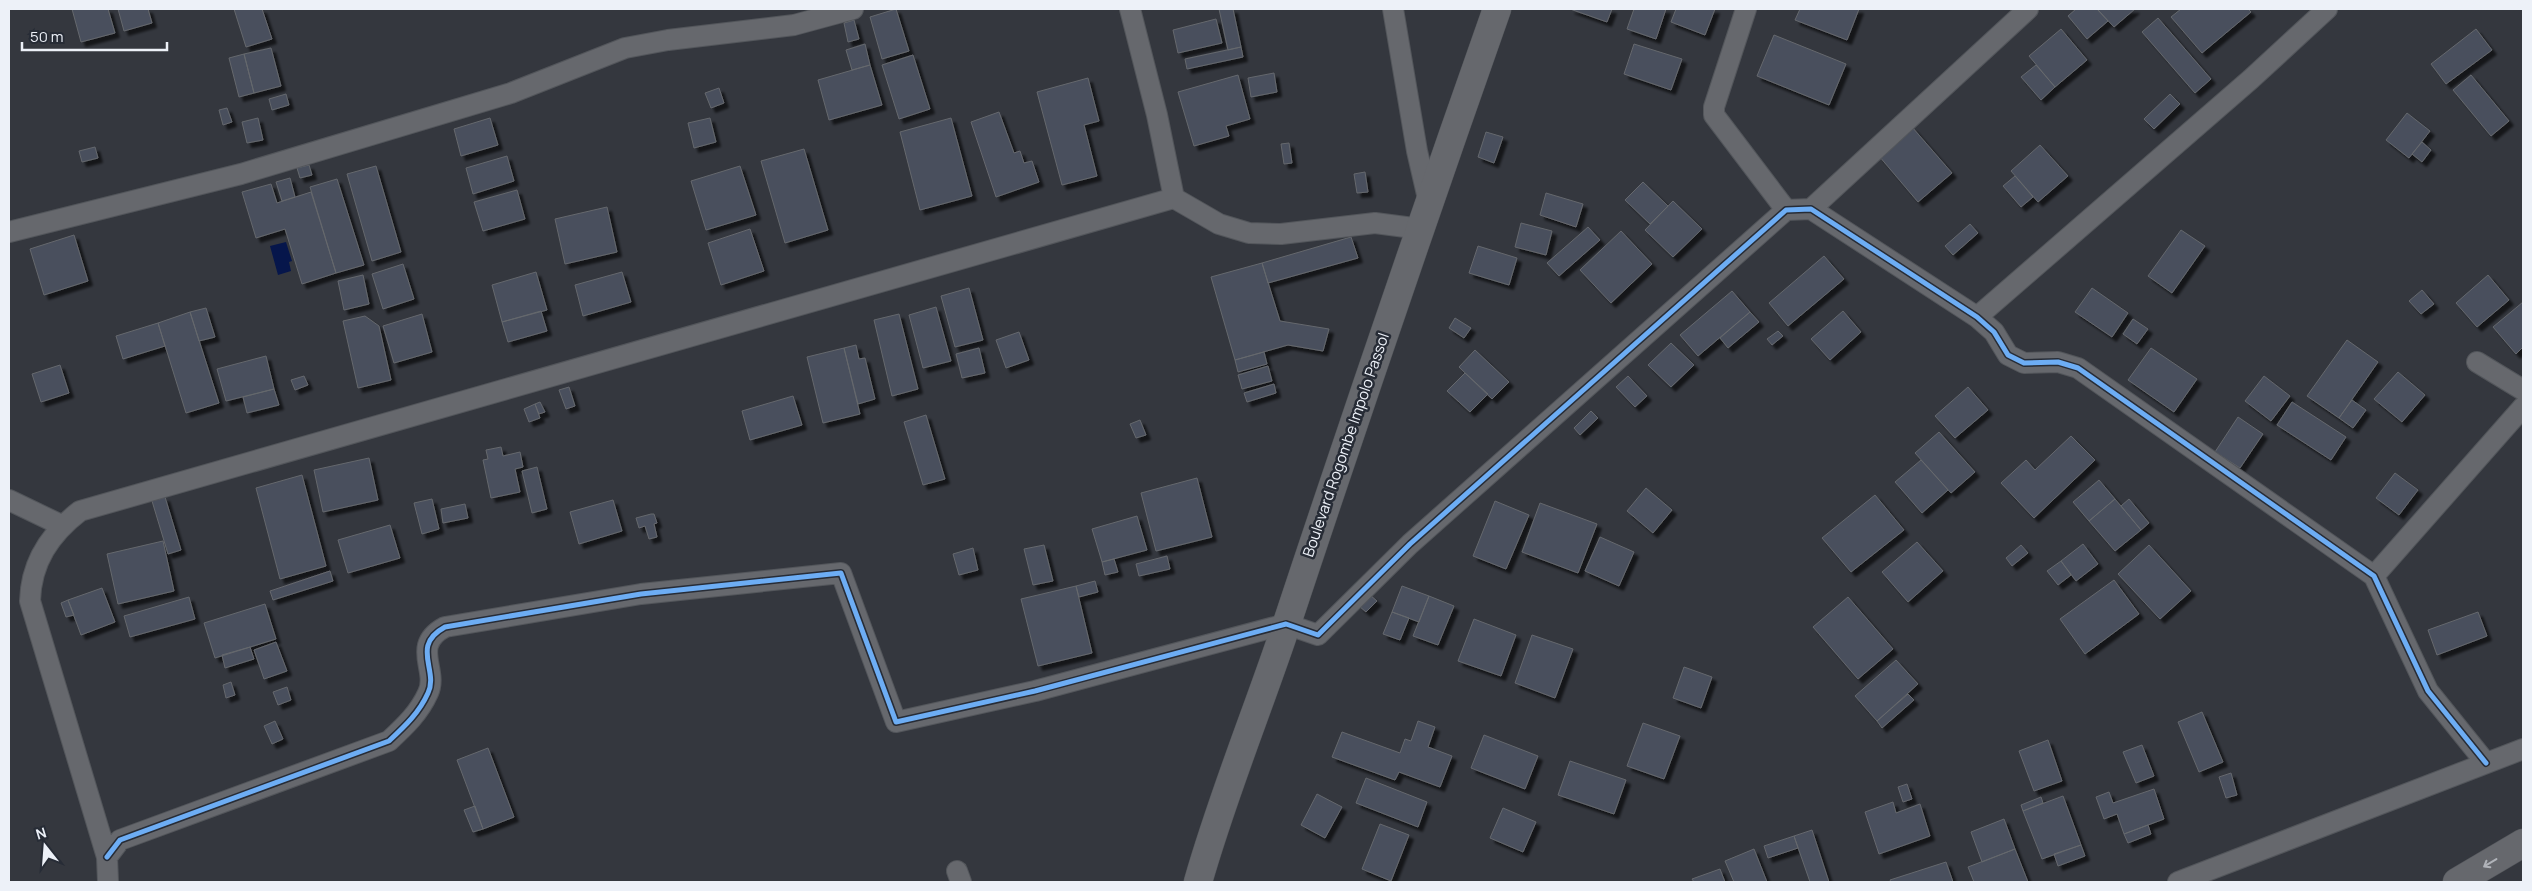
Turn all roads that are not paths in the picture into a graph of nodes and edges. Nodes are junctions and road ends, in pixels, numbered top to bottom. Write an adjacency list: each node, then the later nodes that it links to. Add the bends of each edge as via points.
1 (853, 9): 13 (street, via 794,25 625,48 511,93 278,163)
2 (1130, 9): 8 (street, via 1158,115)
3 (1393, 9): 9 (street)
4 (1497, 9): 9 (street, Boulevard Rogombe Impolo Passol)
5 (1746, 9): 11 (street, via 1714,116)
6 (2028, 9): 10 (street)
7 (2327, 9): 14 (street)
8 (1174, 198): 12 (street, via 1219,224 1249,233 1282,234 1375,223); 19 (street, via 80,511)
9 (1429, 203): 12 (street, Boulevard Rogombe Impolo Passol)
10 (1811, 209): 11 (street); 14 (street)
11 (1786, 210): 21 (street, via 1410,544 1318,636)
12 (1421, 229): 21 (street, Boulevard Rogombe Impolo Passol)
13 (9, 232)
14 (1977, 317): 20 (street, via 1994,332 2008,355 2024,363 2058,362 2078,368)
15 (2478, 362): 16 (street)
16 (2523, 390)
17 (2523, 407): 20 (street)
18 (9, 500): 19 (street)
19 (61, 525): 25 (street, via 46,543 30,585 30,601)
20 (2374, 576): 23 (street, via 2428,691)
21 (1286, 624): 25 (street, via 1034,691 896,722 841,573 641,594 445,627 436,632 427,644 430,691 412,720 389,741 120,840); 27 (street, Boulevard Rogombe Impolo Passol, via 1212,831)
22 (2523, 749): 23 (street)
23 (2486, 763): 28 (street)
24 (2523, 843): 29 (street, one-way to 29)
25 (107, 857): 26 (street)
26 (108, 882)
27 (1198, 882)
28 (2178, 882)
29 (2457, 882)

